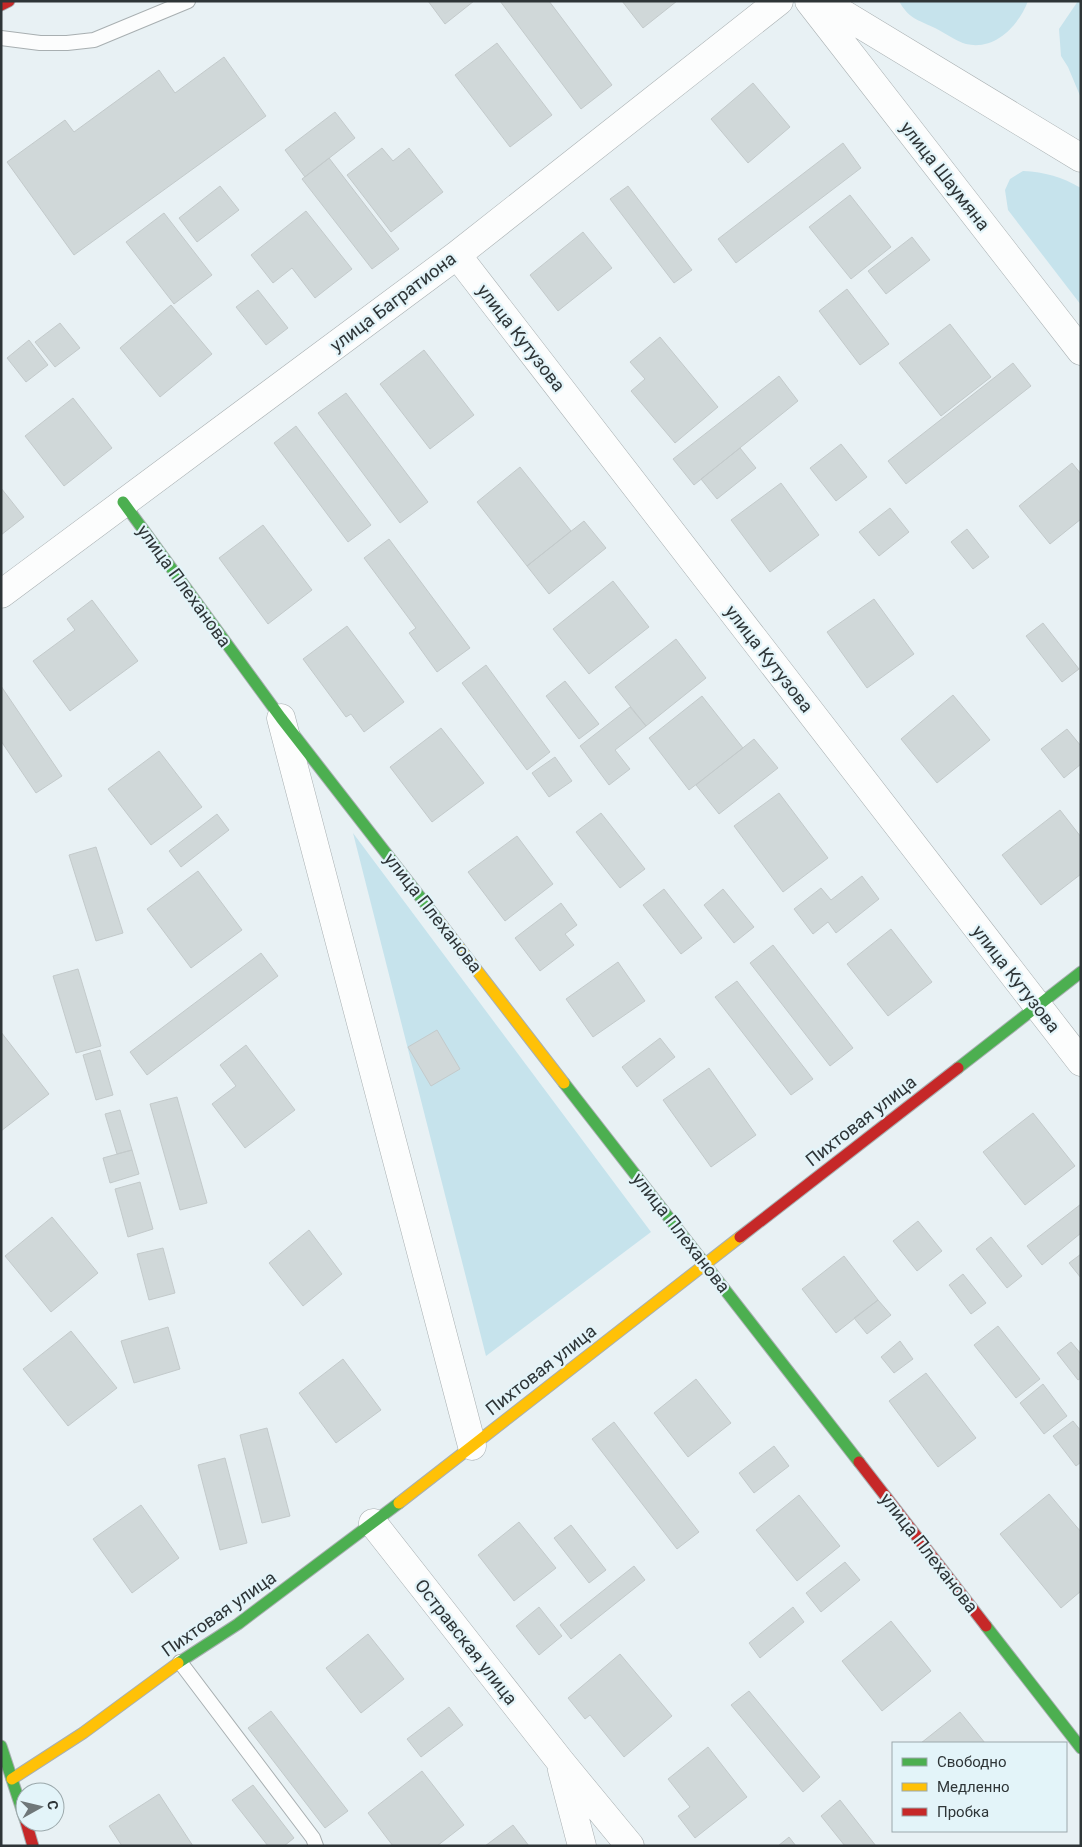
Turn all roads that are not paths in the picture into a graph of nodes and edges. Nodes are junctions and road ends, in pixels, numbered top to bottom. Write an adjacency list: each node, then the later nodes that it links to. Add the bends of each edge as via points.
1 (9, 1): 6 (street)
2 (188, 1): 7 (lane, via 94,40 49,43)
3 (779, 1): 9 (street, улица Багратиона)
4 (809, 1): 10 (street, улица Шаумяна)
5 (822, 1): 8 (street)
6 (1, 4)
7 (1, 38)
8 (1081, 158)
9 (457, 255): 11 (street, улица Багратиона); 15 (street, улица Кутузова)
10 (1081, 351)
11 (123, 502): 12 (street, улица Багратиона); 13 (street, улица Плеханова)
12 (1, 594)
13 (281, 718): 17 (street, улица Плеханова); 18 (street, улица Плеханова)
14 (1081, 972): 15 (street, Пихтовая улица)
15 (1037, 1006): 16 (street, улица Кутузова); 17 (street, Пихтовая улица)
16 (1081, 1062)
17 (705, 1264): 18 (street, Пихтовая улица); 22 (street, улица Плеханова)
18 (472, 1446): 19 (street, Пихтовая улица)
19 (373, 1523): 20 (street, Пихтовая улица, via 238,1624); 23 (street, Остравская улица)
20 (180, 1662): 24 (street, Пихтовая улица, via 83,1733); 28 (lane)
21 (1, 1746): 24 (street)
22 (1081, 1748)
23 (560, 1761): 29 (street, Остравская улица); 30 (street, Остравская улица)
24 (12, 1779): 25 (street)
25 (15, 1789)
26 (29, 1832): 27 (street)
27 (33, 1846)
28 (316, 1846)
29 (582, 1846)
30 (630, 1846)

